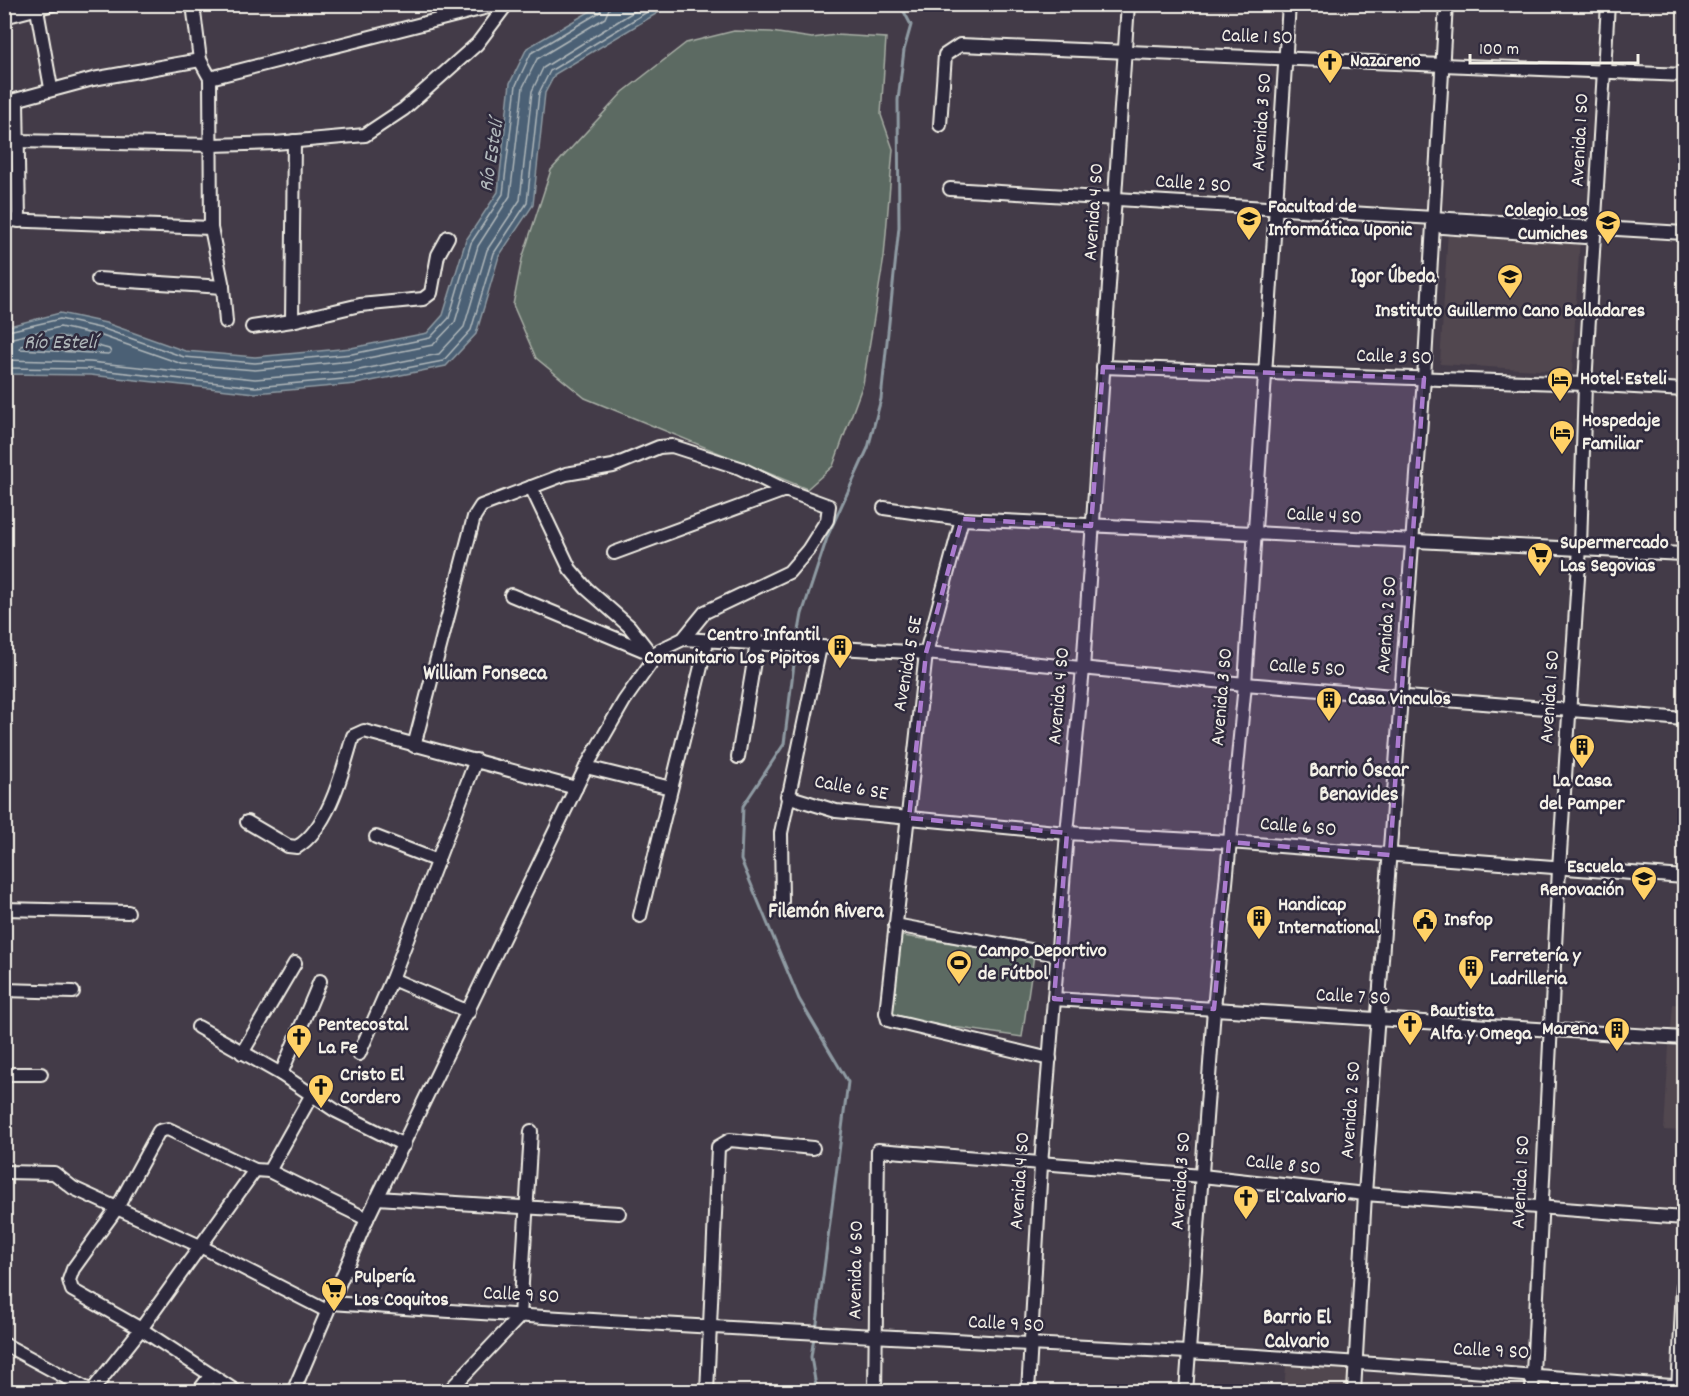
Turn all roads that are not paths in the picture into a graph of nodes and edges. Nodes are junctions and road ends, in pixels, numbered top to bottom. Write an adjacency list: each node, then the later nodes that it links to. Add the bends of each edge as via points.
1 (54, 4): 9 (street)
2 (193, 4): 13 (street)
3 (500, 4): 17 (street)
4 (507, 4): 22 (street, via 477,44 404,109 365,135)
5 (1128, 4): 11 (street, Avenida 4 SO)
6 (1289, 4): 12 (street, Avenida 3 SO)
7 (1446, 4): 14 (street, Avenida 2 SO)
8 (1608, 4): 15 (street, Avenida 1 SO)
9 (37, 7): 10 (street); 18 (street)
10 (4, 17)
11 (1126, 51): 12 (street, Calle 1 SO); 20 (street, Calle 1 SO, via 960,45 945,55); 25 (street, Avenida 4 SO)
12 (1287, 59): 14 (street, Calle 1 SO); 26 (street, Avenida 3 SO)
13 (200, 60): 17 (street); 18 (street)
14 (1443, 63): 15 (street, Calle 1 SO); 27 (street, Avenida 2 SO)
15 (1604, 72): 16 (street, Calle 1 SO); 31 (street, Avenida 1 SO)
16 (1684, 75)
17 (210, 78): 23 (street)
18 (51, 88): 19 (street)
19 (10, 102): 21 (street)
20 (940, 125)
21 (16, 141): 23 (street); 29 (street)
22 (294, 141): 23 (street); 36 (street)
23 (212, 145): 30 (street)
24 (950, 189): 25 (street, Calle 2 SO)
25 (1116, 199): 26 (street, Calle 2 SO); 39 (street, Avenida 4 SO)
26 (1276, 209): 27 (street, Calle 2 SO); 40 (street, Avenida 3 SO)
27 (1433, 219): 31 (street, Calle 2 SO); 41 (street, Avenida 2 SO)
28 (4, 220): 29 (street)
29 (19, 220): 30 (street)
30 (211, 228): 35 (street)
31 (1595, 228): 32 (street, Calle 2 SO); 42 (street, Avenida 1 SO)
32 (1684, 233)
33 (448, 237): 36 (street, via 438,255 428,297 360,305)
34 (98, 279): 35 (street)
35 (223, 287): 37 (street)
36 (292, 321): 38 (street)
37 (226, 322)
38 (252, 327)
39 (1103, 367): 40 (street, Calle 3 SO); 48 (street, Avenida 4 SO)
40 (1266, 372): 41 (street, Calle 3 SO); 49 (street, Avenida 3 SO)
41 (1424, 378): 42 (street, Calle 3 SO); 50 (street, Avenida 2 SO)
42 (1586, 384): 43 (street, Calle 3 SO); 51 (street, Avenida 1 SO)
43 (1684, 390)
44 (531, 488): 45 (street, via 566,474 613,466 659,447 672,446 740,468); 60 (street, via 570,568 586,588 629,626); 66 (street, via 481,506 474,517)
45 (785, 490): 52 (street); 55 (street, via 829,506 827,520 808,550 789,572 705,612)
46 (884, 508): 47 (street, Calle 4 SO)
47 (962, 519): 48 (street, Calle 4 SO); 59 (street, Avenida 5 SE)
48 (1091, 526): 49 (street, Calle 4 SO); 61 (street, Avenida 4 SO)
49 (1255, 533): 50 (street, Calle 4 SO); 62 (street, Avenida 3 SO)
50 (1413, 541): 51 (street, Calle 4 SO); 63 (street, Avenida 2 SO)
51 (1580, 547): 53 (street, Calle 4 SO); 64 (street, Avenida 1 SO)
52 (614, 553)
53 (1684, 554)
54 (511, 595): 60 (street)
55 (683, 639): 56 (street, Calle 5 SO); 60 (street)
56 (708, 642): 57 (street, Calle 5 SO); 71 (street)
57 (757, 643): 58 (street, Calle 5 SO); 67 (street)
58 (820, 647): 59 (street, Calle 5 SO); 72 (street)
59 (926, 653): 61 (street, Calle 5 SO); 73 (street, Avenida 5 SE)
60 (651, 655): 69 (street)
61 (1083, 669): 62 (street, Calle 5 SO); 75 (street, Avenida 4 SO)
62 (1245, 684): 63 (street, Calle 5 SO); 77 (street, Avenida 3 SO)
63 (1402, 696): 64 (street, Calle 5 SO); 78 (street, Avenida 2 SO)
64 (1570, 709): 65 (street, Calle 5 SO); 80 (street, Avenida 1 SO)
65 (1684, 719)
66 (414, 746): 68 (street); 74 (street, via 364,731 353,736 337,790 308,840 297,847 288,846)
67 (738, 757)
68 (476, 760): 70 (street); 79 (street)
69 (586, 767): 70 (street); 71 (street)
70 (576, 788): 95 (street)
71 (671, 788): 85 (street)
72 (787, 796): 73 (street, Calle 6 SE, via 836,810); 82 (street, via 781,833)
73 (909, 818): 75 (street, Calle 6 SO); 86 (street, Avenida 5 SE)
74 (247, 822)
75 (1067, 833): 77 (street, Calle 6 SO); 87 (street, Avenida 4 SO)
76 (376, 837): 79 (street)
77 (1229, 842): 78 (street, Calle 6 SO); 94 (street, Avenida 3 SO)
78 (1390, 855): 80 (street, Calle 6 SO); 96 (street, Avenida 2 SO)
79 (438, 861): 89 (street)
80 (1559, 869): 81 (street, Calle 6 SO); 98 (street, Avenida 1 SO)
81 (1684, 877)
82 (782, 902)
83 (4, 909): 84 (street)
84 (128, 912)
85 (640, 916)
86 (895, 925): 87 (street); 102 (street, Avenida 5 SE, via 888,1020)
87 (1058, 955): 93 (street, Avenida 4 SO)
88 (295, 963): 100 (street)
89 (392, 980): 95 (street); 101 (street)
90 (320, 981): 105 (street)
91 (4, 990): 92 (street)
92 (73, 992)
93 (1054, 999): 94 (street, Calle 7 SO); 102 (street, Avenida 4 SO)
94 (1214, 1009): 96 (street, Calle 7 SO); 115 (street, Avenida 3 SO)
95 (469, 1012): 108 (street)
96 (1379, 1019): 98 (street, Calle 7 SO); 116 (street, Avenida 2 SO)
97 (198, 1027): 100 (street)
98 (1552, 1030): 99 (street, Calle 7 SO); 119 (street, Avenida 1 SO)
99 (1684, 1038)
100 (242, 1053): 105 (street)
101 (359, 1054)
102 (1050, 1059): 111 (street, Avenida 4 SO)
103 (4, 1074): 104 (street)
104 (42, 1074)
105 (281, 1074): 106 (street)
106 (311, 1096): 108 (street); 113 (street)
107 (531, 1131): 118 (street)
108 (404, 1145): 117 (street)
109 (813, 1148): 128 (street, via 730,1140 718,1148)
110 (878, 1150): 111 (street, Calle 8 SO); 130 (street, Avenida 6 SO)
111 (1041, 1165): 115 (street, Calle 8 SO); 132 (street, Avenida 4 SO)
112 (255, 1170): 113 (street); 120 (street, via 163,1128); 124 (street)
113 (268, 1171): 122 (street)
114 (4, 1172): 120 (street, via 54,1173 73,1188)
115 (1202, 1176): 116 (street, Calle 8 SO); 133 (street, Avenida 3 SO)
116 (1365, 1194): 119 (street, Calle 8 SO); 134 (street, Avenida 2 SO)
117 (377, 1198): 118 (street); 122 (street)
118 (527, 1207): 121 (street); 127 (street)
119 (1540, 1207): 123 (street, Calle 8 SO); 135 (street, Avenida 1 SO)
120 (117, 1208): 124 (street); 129 (street, via 69,1280 72,1290)
121 (619, 1213)
122 (367, 1218): 126 (street)
123 (1684, 1218)
124 (200, 1246): 126 (street); 129 (street)
125 (1684, 1286): 137 (street)
126 (329, 1307): 127 (street, Calle 9 SO); 141 (street)
127 (520, 1317): 128 (street, Calle 9 SO); 142 (street)
128 (709, 1325): 130 (street, Calle 9 SO); 143 (street)
129 (141, 1329): 136 (street); 138 (street)
130 (876, 1338): 132 (street, Calle 9 SO); 144 (street, Avenida 6 SO)
131 (4, 1344): 138 (street)
132 (1030, 1346): 133 (street, Calle 9 SO); 145 (street, Avenida 4 SO)
133 (1189, 1353): 134 (street, Calle 9 SO); 146 (street, Avenida 3 SO)
134 (1356, 1364): 135 (street, Calle 9 SO); 147 (street, Avenida 2 SO)
135 (1533, 1374): 137 (street, Calle 9 SO); 148 (street, Avenida 1 SO)
136 (210, 1376): 139 (street); 140 (street)
137 (1681, 1388)
138 (91, 1391)
139 (198, 1392)
140 (237, 1392)
141 (293, 1392)
142 (448, 1392)
143 (707, 1392)
144 (875, 1392)
145 (1028, 1392)
146 (1186, 1392)
147 (1354, 1392)
148 (1532, 1392)

